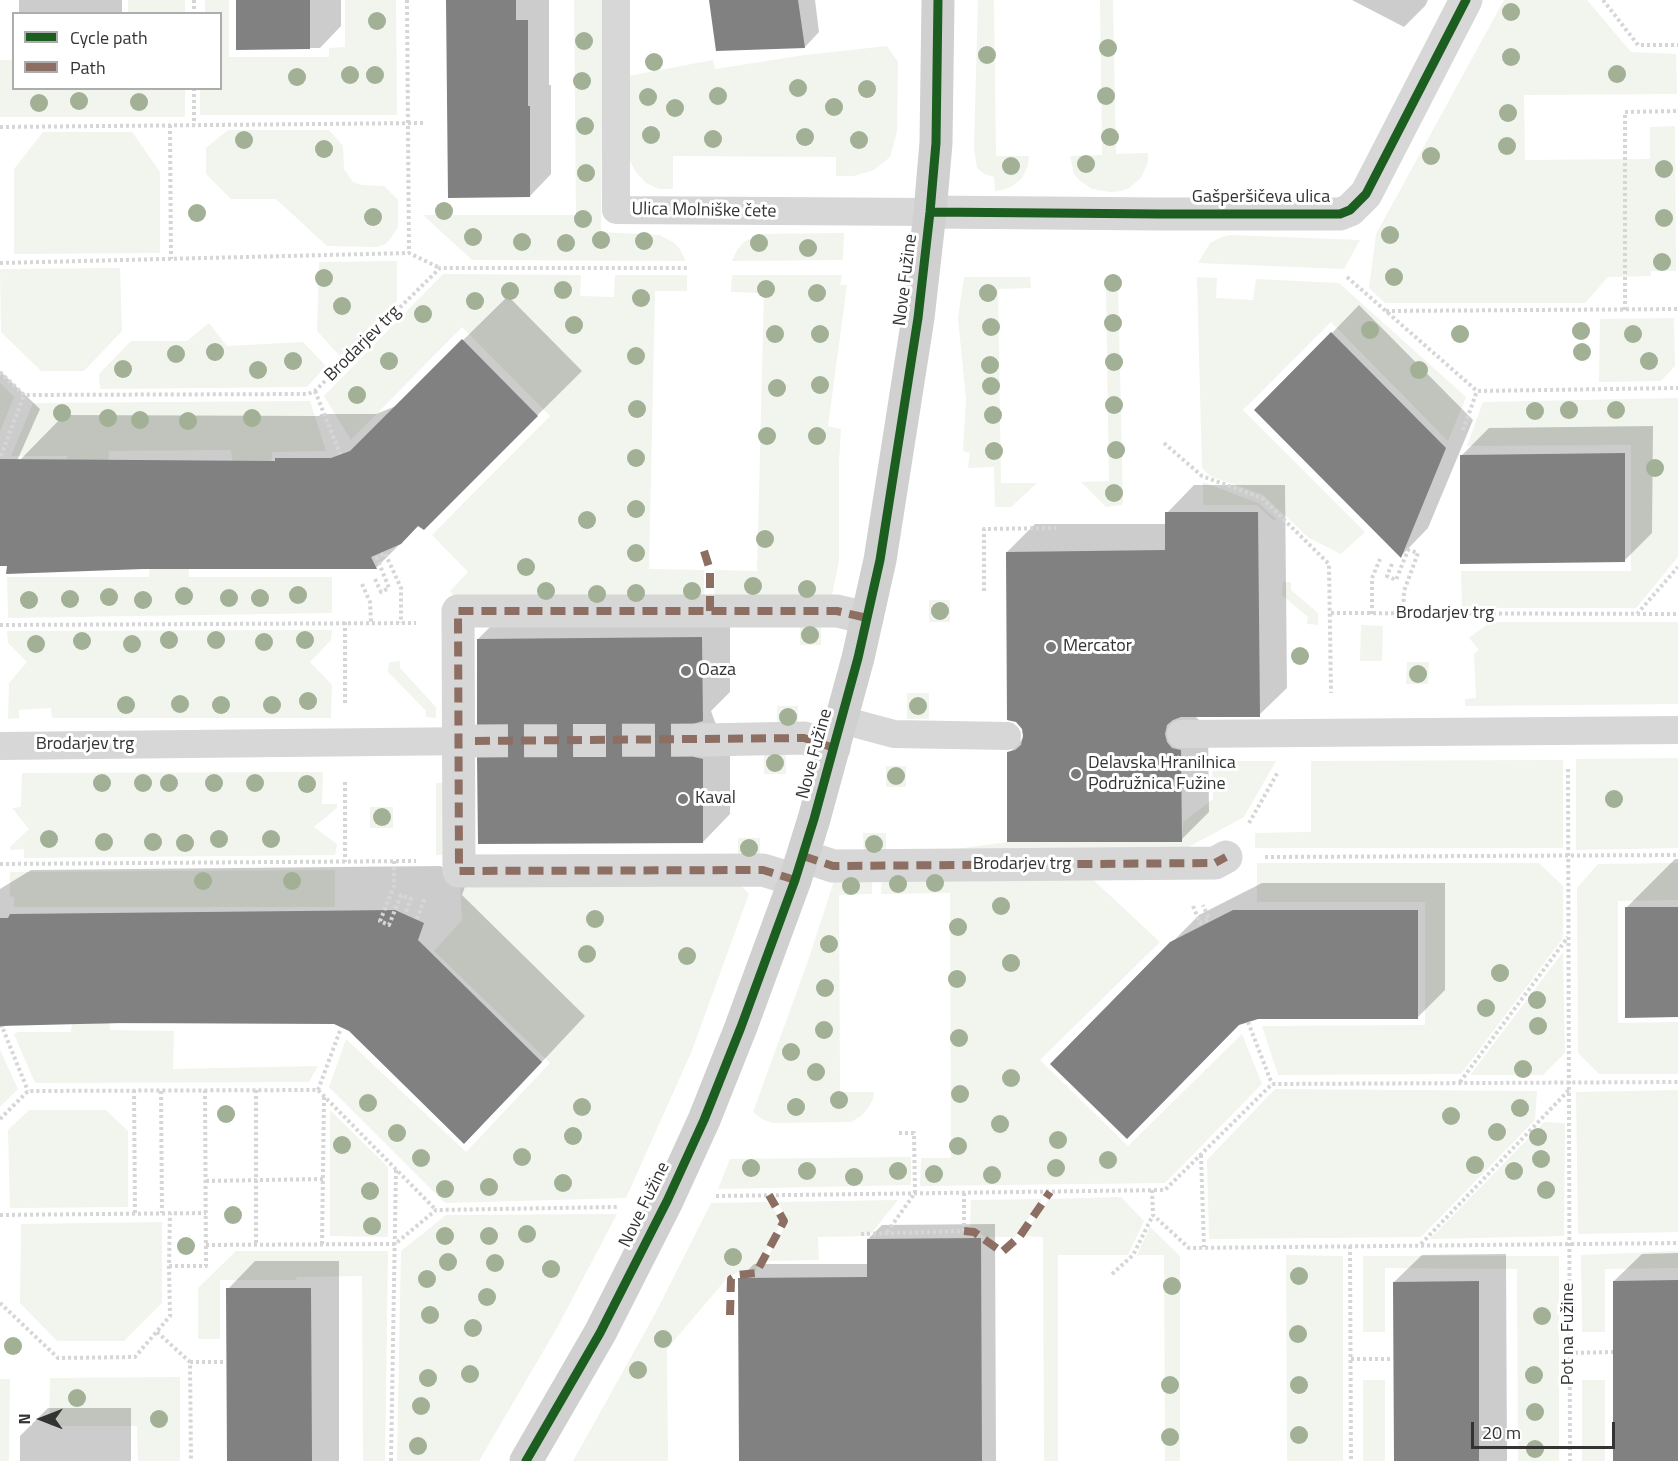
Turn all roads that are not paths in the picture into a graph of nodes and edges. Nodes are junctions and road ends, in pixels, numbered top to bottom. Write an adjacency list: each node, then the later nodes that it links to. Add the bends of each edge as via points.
1 (616, 0): 4 (lane, Ulica Molniške čete, via 616,210)
2 (938, 0): 4 (street, Nove Fužine, via 936,143)
3 (1466, 0): 4 (street, Gašperšičeva ulica, via 1366,194 1340,214)
4 (930, 212): 5 (street, Nove Fužine, via 918,318 880,560)
5 (867, 618): 7 (street, Nove Fužine); 11 (street, via 837,611 458,611)
6 (1678, 730): 8 (lane)
7 (838, 734): 9 (lane); 10 (street); 14 (street, Nove Fužine)
8 (1181, 734)
9 (1008, 736)
10 (703, 740)
11 (467, 741): 12 (lane, Brodarjev trg); 14 (street, Brodarjev trg, via 459,871)
12 (0, 746)
13 (1234, 857): 14 (street, Brodarjev trg, via 1215,863)
14 (799, 868): 15 (street, Nove Fužine, via 741,1027 667,1201 600,1333)
15 (526, 1461)

